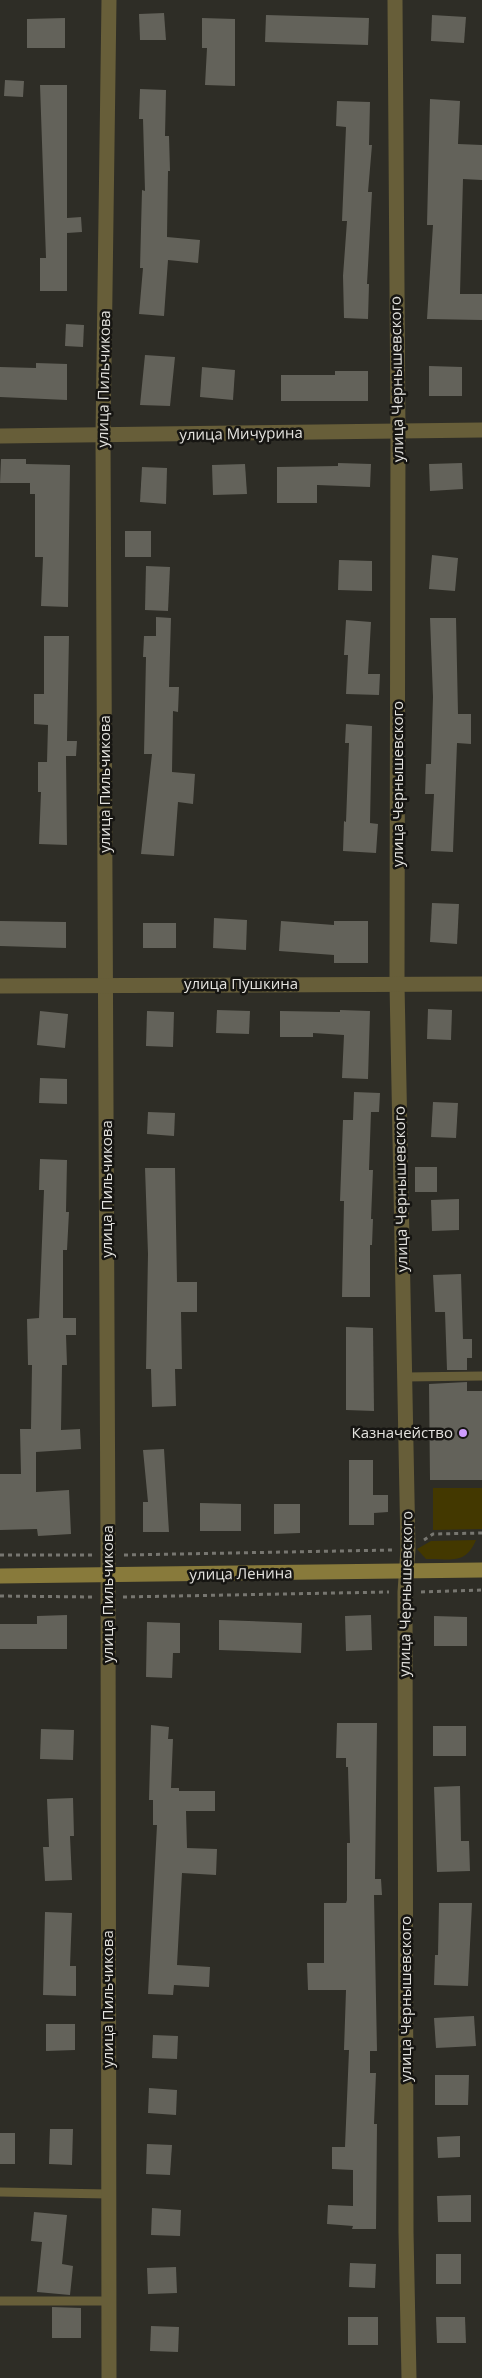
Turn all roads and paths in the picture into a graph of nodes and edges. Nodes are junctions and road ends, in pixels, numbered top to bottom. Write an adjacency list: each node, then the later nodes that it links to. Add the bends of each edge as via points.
1 (109, 0): 6 (street, улица Пильчикова)
2 (395, 0): 4 (street, улица Чернышевского)
3 (482, 430): 4 (street, улица Мичурина)
4 (398, 432): 6 (street, улица Мичурина); 7 (street, улица Чернышевского)
5 (0, 436): 6 (street, улица Мичурина)
6 (103, 436): 9 (street, улица Пильчикова)
7 (397, 984): 8 (street, улица Пушкина); 9 (street, улица Пушкина); 12 (street, улица Чернышевского)
8 (482, 984)
9 (106, 985): 10 (street, улица Пушкина); 16 (street, улица Пильчикова)
10 (0, 986)
11 (482, 1376): 12 (lane)
12 (405, 1377): 14 (street, улица Чернышевского)
13 (482, 1533): 14 (path, via 433,1534)
14 (408, 1549): 16 (path); 18 (street, улица Чернышевского)
15 (0, 1555): 16 (path)
16 (108, 1555): 20 (street, улица Пильчикова)
17 (482, 1570): 18 (main road, улица Ленина)
18 (408, 1572): 20 (main road, улица Ленина); 22 (street, улица Чернышевского)
19 (0, 1576): 20 (main road, улица Ленина)
20 (107, 1576): 24 (street, улица Пильчикова)
21 (482, 1590): 22 (path)
22 (404, 1592): 24 (path); 30 (street, улица Чернышевского)
23 (0, 1596): 24 (path)
24 (107, 1597): 26 (street, улица Пильчикова)
25 (0, 2192): 26 (lane)
26 (108, 2194): 28 (street, улица Пильчикова)
27 (0, 2301): 28 (lane)
28 (109, 2301): 29 (street, улица Пильчикова)
29 (109, 2378)
30 (409, 2378)

